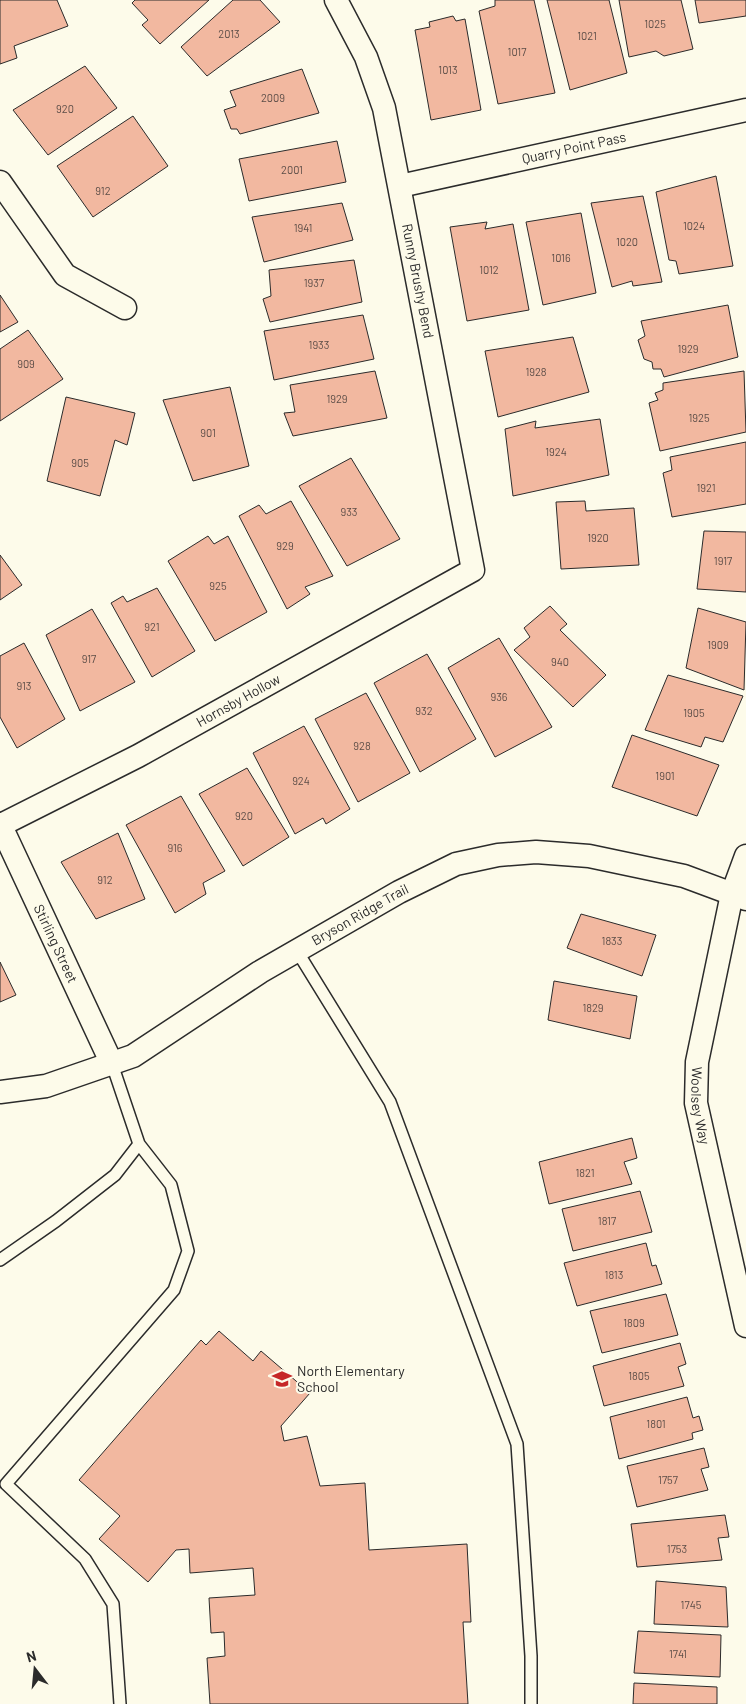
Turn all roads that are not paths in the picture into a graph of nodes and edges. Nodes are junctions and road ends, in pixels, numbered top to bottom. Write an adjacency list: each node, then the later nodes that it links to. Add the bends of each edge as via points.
1 (336, 0): 4 (street, Runny Brushy Bend, via 366,57 384,108)
2 (746, 110): 4 (street, Quarry Point Pass)
3 (0, 182): 5 (street, via 64,276)
4 (400, 186): 6 (street, Runny Brushy Bend)
5 (125, 308)
6 (473, 570): 7 (street, Hornsby Hollow, via 138,756)
7 (0, 825): 11 (street, Stirling Street)
8 (746, 856): 9 (street, Woolsey Way)
9 (739, 896): 10 (street, Bryson Ridge Trail, via 684,876 589,856 536,852 498,854 456,864 399,892); 15 (street, Woolsey Way, via 697,1062 696,1103)
10 (297, 951): 11 (street, Bryson Ridge Trail, via 133,1056); 18 (lane, via 390,1102 517,1444 531,1656)
11 (112, 1064): 12 (street, Bryson Ridge Trail, via 46,1086); 13 (lane)
12 (0, 1092)
13 (139, 1144): 14 (lane, via 115,1175); 16 (lane, via 171,1185 188,1251 174,1290)
14 (0, 1260)
15 (746, 1326)
16 (3, 1486): 17 (lane, via 85,1559 113,1604)
17 (120, 1704)
18 (530, 1704)

